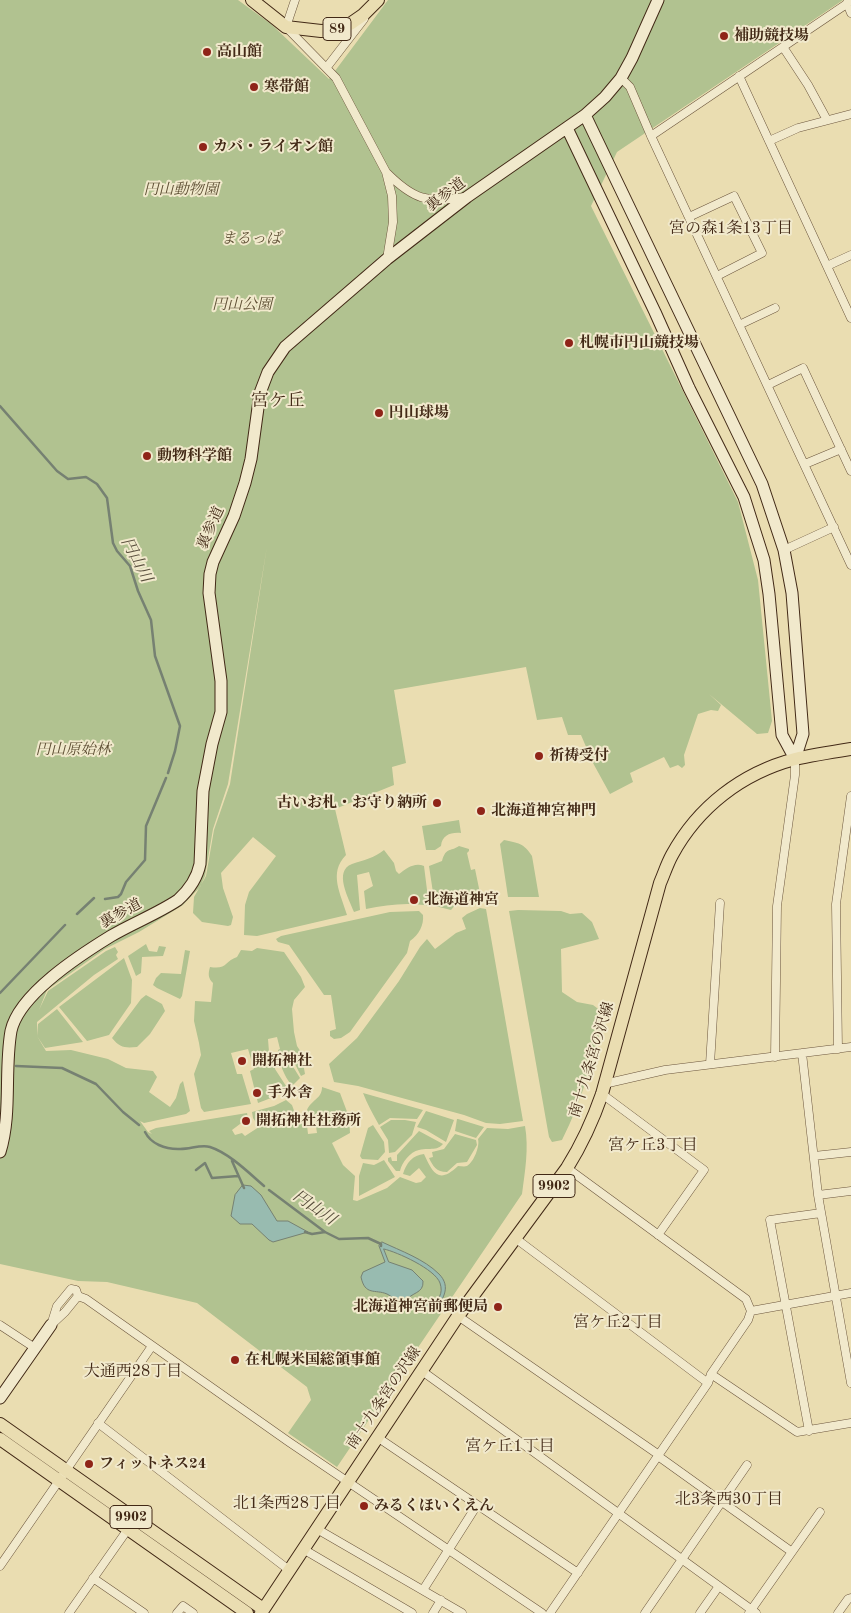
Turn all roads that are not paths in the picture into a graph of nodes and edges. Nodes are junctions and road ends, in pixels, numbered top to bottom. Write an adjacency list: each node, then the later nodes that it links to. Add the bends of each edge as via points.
1 (252, 0): 7 (main road)
2 (296, 0): 7 (street)
3 (378, 0): 7 (main road, 89, via 363,15 335,30); 9 (street)
4 (658, 0): 11 (street, 裏参道)
5 (849, 2): 6 (street); 10 (street)
6 (851, 13)
7 (286, 27): 9 (street)
8 (785, 50): 14 (street)
9 (327, 67): 18 (street)
10 (739, 76): 16 (street); 17 (street)
11 (621, 78): 13 (street, 裏参道); 16 (street, via 630,87)
12 (851, 114): 14 (street)
13 (585, 115): 15 (street, 裏参道); 33 (street, via 762,484)
14 (827, 120): 17 (street)
15 (567, 128): 19 (street, 裏参道); 37 (street, via 744,497 764,560 770,594 782,736)
16 (651, 136): 20 (street)
17 (769, 141): 23 (street)
18 (386, 172): 19 (street, via 411,194 427,199 443,201); 22 (street, via 392,196 391,241)
19 (467, 197): 22 (street, 裏参道)
20 (689, 216): 24 (street); 24 (street, via 734,196 762,253)
21 (851, 255): 23 (street)
22 (387, 259): 46 (street, 裏参道, via 285,348 268,372 260,393 245,482 210,574 209,594 221,681 221,712 203,791 200,864 195,878 178,900 96,946 44,983 20,1009 9,1045 7,1111)
23 (827, 266): 26 (street)
24 (716, 276): 27 (street)
25 (775, 308): 27 (street)
26 (851, 318)
27 (740, 325): 28 (street)
28 (768, 385): 29 (street, via 803,368); 30 (street)
29 (841, 449): 30 (street); 31 (street)
30 (805, 464): 32 (street)
31 (851, 471)
32 (834, 527): 33 (street); 34 (street)
33 (784, 550): 37 (street, via 792,592 803,734)
34 (848, 550): 35 (street)
35 (851, 565)
36 (851, 749): 37 (main road, 南十九条宮の沢線 / 9902)
37 (795, 760): 43 (street, via 777,906); 45 (main road, 南十九条宮の沢線 / 9902, via 742,780 724,793 686,832 671,856 660,883)
38 (851, 796): 41 (street, via 836,904)
39 (720, 904): 44 (street)
40 (851, 1047): 41 (street)
41 (838, 1049): 42 (street)
42 (802, 1053): 43 (street); 48 (street)
43 (775, 1056): 44 (street)
44 (710, 1064): 45 (street, via 665,1070)
45 (603, 1089): 49 (main road, 南十九条宮の沢線 / 9902, via 593,1121); 53 (street, via 704,1170)
46 (0, 1152)
47 (851, 1152): 48 (street)
48 (814, 1156): 51 (street)
49 (567, 1168): 53 (street); 54 (main road, 南十九条宮の沢線 / 9902)
50 (851, 1191): 51 (street)
51 (818, 1195): 52 (street)
52 (821, 1213): 56 (street); 57 (street, via 770,1220)
53 (658, 1235): 58 (street, via 746,1299)
54 (515, 1238): 59 (main road, 南十九条宮の沢線 / 9902); 66 (street)
55 (851, 1293): 56 (street)
56 (835, 1296): 57 (street); 67 (street)
57 (784, 1306): 58 (street); 72 (street)
58 (751, 1311): 65 (street)
59 (458, 1316): 64 (main road, 南十九条宮の沢線 / 9902); 75 (street)
60 (0, 1325): 63 (street)
61 (51, 1325): 62 (street, via 57,1306 69,1290 76,1290 78,1296 86,1298); 63 (street)
62 (152, 1346): 69 (street); 78 (street)
63 (35, 1348): 68 (street)
64 (422, 1371): 73 (main road, 南十九条宮の沢線 / 9902); 82 (street)
65 (711, 1374): 66 (street); 72 (street, via 791,1429)
66 (708, 1382): 75 (street)
67 (851, 1383)
68 (0, 1398)
69 (98, 1423): 77 (street); 90 (street)
70 (851, 1423): 72 (street)
71 (0, 1424): 77 (main road, 南十九条宮の沢線 / 9902)
72 (809, 1431)
73 (377, 1437): 78 (main road, 南十九条宮の沢線 / 9902); 80 (street)
74 (0, 1439): 77 (main road, 南十九条宮の沢線 / 9902)
75 (659, 1455): 79 (street); 82 (street)
76 (747, 1465): 79 (street)
77 (63, 1476): 83 (main road, 南十九条宮の沢線 / 9902); 89 (street); 97 (main road, 南十九条宮の沢線 / 9902)
78 (348, 1481): 84 (main road, 南十九条宮の沢線 / 9902); 86 (street)
79 (722, 1502): 87 (street); 88 (street)
80 (477, 1505): 86 (street); 91 (street)
81 (820, 1512): 87 (street)
82 (618, 1514): 88 (street); 91 (street)
83 (128, 1529): 92 (street); 104 (main road, 南十九条宮の沢線 / 9902)
84 (317, 1529): 85 (main road, 南十九条宮の沢線 / 9902); 94 (street)
85 (303, 1549): 90 (main road, 南十九条宮の沢線 / 9902); 105 (street)
86 (448, 1550): 94 (street); 108 (street)
87 (792, 1552): 99 (street)
88 (683, 1560): 93 (street); 98 (street)
89 (0, 1566)
90 (289, 1570): 97 (main road, 南十九条宮の沢線 / 9902)
91 (578, 1573): 109 (street)
92 (93, 1578): 100 (street); 101 (street)
93 (719, 1586): 99 (street); 110 (street)
94 (422, 1590): 96 (street)
95 (851, 1598): 111 (street)
96 (441, 1600): 106 (street); 107 (street)
97 (264, 1612)
98 (648, 1612)
99 (752, 1612)
100 (69, 1613)
101 (144, 1613)
102 (177, 1613): 103 (street, via 183,1606)
103 (193, 1613)
104 (247, 1613)
105 (412, 1613)
106 (433, 1613)
107 (462, 1613)
108 (542, 1613)
109 (550, 1613)
110 (700, 1613)
111 (838, 1613)

